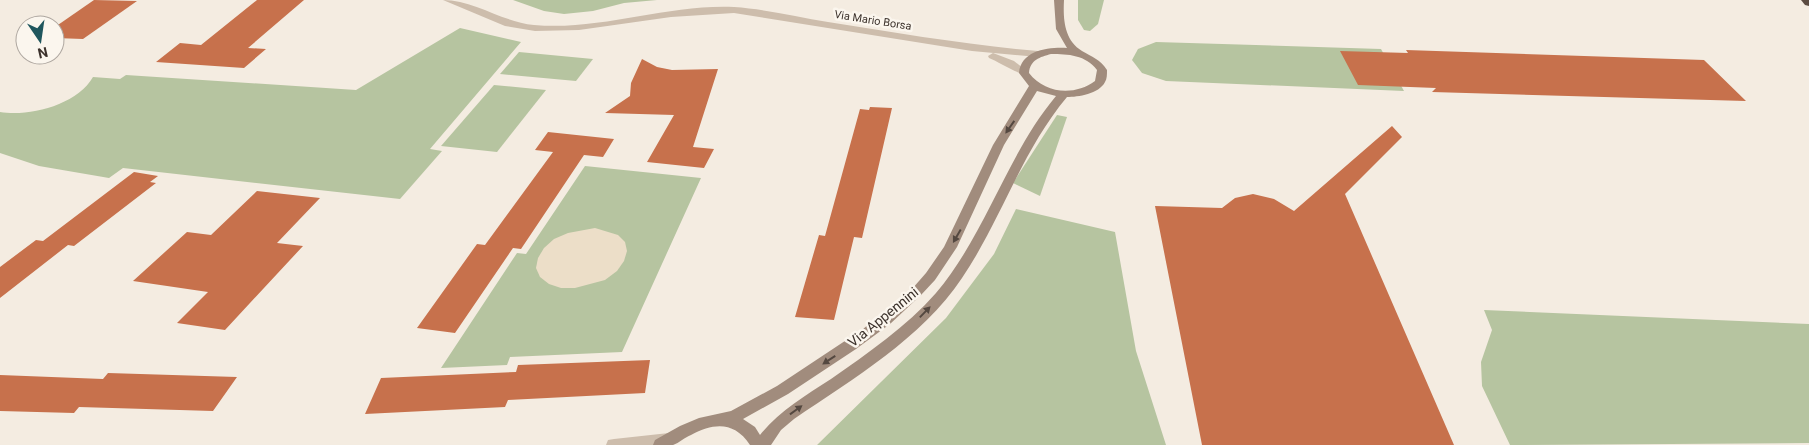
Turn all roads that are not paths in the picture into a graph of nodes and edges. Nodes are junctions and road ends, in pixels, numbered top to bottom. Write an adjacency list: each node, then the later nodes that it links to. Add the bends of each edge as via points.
1 (448, 0): 4 (street, Via Mario Borsa, via 508,24 535,28 579,27 672,14 734,10)
2 (1059, 0): 3 (street)
3 (1059, 27): 5 (street, via 1067,44); 6 (street)
4 (972, 48): 6 (street, Via Mario Borsa); 7 (street, Via Mario Borsa, via 1002,59)
5 (1078, 53): 6 (street); 9 (street, via 1095,62 1103,76 1092,89)
6 (1039, 54): 7 (street, via 1025,64)
7 (1024, 73): 8 (street)
8 (1035, 85): 9 (street); 10 (street, Via Appennini, one-way to 10, via 994,153 967,218 942,261 925,282 877,326 839,353 771,398)
9 (1064, 94): 14 (street, Via Appennini, one-way to 9, via 789,415 887,345 938,297 971,253 1014,164 1050,109)
10 (724, 420): 11 (street, Via Appennini, via 694,425); 13 (street, via 746,428)
11 (665, 442): 12 (street, Via Appennini)
12 (614, 445)
13 (758, 445)
14 (762, 445)

